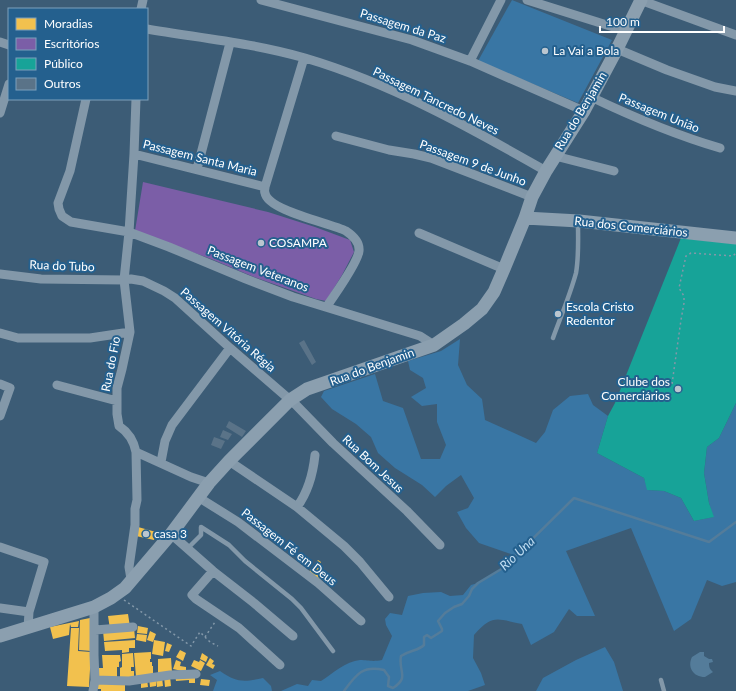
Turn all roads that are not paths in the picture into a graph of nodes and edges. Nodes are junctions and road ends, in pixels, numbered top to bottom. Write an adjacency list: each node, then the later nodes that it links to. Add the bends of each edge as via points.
1 (261, 0): 11 (street, Passagem da Paz, via 412,40)
2 (501, 0): 11 (street)
3 (527, 0): 6 (street)
4 (640, 0): 6 (main road, Rua do Benjamin); 7 (street)
5 (148, 29): 8 (street, Passagem Tancredo Neves)
6 (626, 31): 9 (main road, Rua do Benjamin)
7 (736, 34)
8 (230, 43): 10 (street, Passagem Tancredo Neves, via 257,46); 23 (street)
9 (617, 49): 13 (street, via 715,87); 14 (main road, Rua do Benjamin)
10 (304, 58): 24 (street, Passagem Tancredo Neves, via 402,95); 26 (street)
11 (470, 61): 17 (street, Passagem da Paz)
12 (8, 87): 18 (street)
13 (736, 92)
14 (591, 97): 17 (main road, Rua do Benjamin); 20 (street, Passagem União, via 646,122)
15 (86, 100): 30 (street, Passagem Veteranos, via 70,171 58,203 59,209 62,216 71,222)
16 (136, 100): 21 (street, Rua do Fio)
17 (584, 111): 22 (main road, Rua do Benjamin)
18 (0, 113)
19 (336, 136): 27 (street, Passagem 9 de Junho, via 431,158)
20 (720, 148)
21 (134, 154): 23 (street, Passagem Santa Maria); 30 (street, Rua do Fio)
22 (555, 156): 24 (main road, Rua do Benjamin); 25 (street)
23 (197, 169): 26 (street, Passagem Santa Maria)
24 (546, 171): 27 (main road, Rua do Benjamin)
25 (614, 171)
26 (265, 187): 36 (street, Passagem Santa Maria, via 265,194 269,200 277,205 314,221 345,230 357,242 359,250 354,263)
27 (532, 197): 28 (main road, Rua do Benjamin)
28 (525, 218): 29 (main road, Rua dos Comerciários); 33 (main road, Rua do Benjamin)
29 (578, 221): 32 (main road, Rua dos Comerciários); 39 (lane, via 576,272)
30 (129, 232): 35 (street, Rua do Fio); 36 (street, Passagem Veteranos, via 293,297)
31 (419, 233): 33 (street)
32 (736, 238)
33 (504, 269): 40 (main road, Rua do Benjamin, via 494,292 482,309)
34 (0, 274): 35 (street, Rua do Tubo, via 41,279)
35 (124, 280): 37 (street, Rua do Fio); 41 (street, Passagem Vitória Régia, via 143,281 175,298)
36 (327, 306): 40 (street, Passagem Veteranos, via 420,336)
37 (130, 332): 38 (street, via 90,338 18,338); 44 (street, Rua do Fio, via 117,388)
38 (0, 333)
39 (553, 338)
40 (434, 345): 45 (main road, Rua do Benjamin, via 307,390)
41 (230, 348): 45 (street, Passagem Vitória Régia); 50 (street, via 172,425 165,441)
42 (0, 384): 46 (street, via 10,388)
43 (57, 385): 44 (street)
44 (117, 400): 47 (street, Rua do Fio, via 119,426 127,431)
45 (290, 400): 49 (main road, Rua do Benjamin); 55 (street, Rua Bom Jesus)
46 (0, 416)
47 (136, 452): 50 (street); 59 (street, Rua do Fio, via 135,525)
48 (315, 455): 53 (street, via 309,486)
49 (229, 461): 51 (main road, Rua do Benjamin); 53 (street)
50 (161, 462): 51 (street)
51 (209, 483): 52 (main road, Rua do Benjamin)
52 (198, 497): 54 (main road, Rua do Benjamin); 64 (street, Passagem Fé em Deus, via 238,522 318,583)
53 (297, 507): 60 (street, via 344,546)
54 (171, 534): 57 (street); 59 (main road, Rua do Benjamin)
55 (440, 545)
56 (0, 548): 63 (street, via 44,562)
57 (188, 548): 58 (street); 70 (lane, via 201,535 201,527 229,545 301,608)
58 (213, 571): 69 (street); 71 (street, via 192,595 239,628)
59 (124, 587): 61 (main road, Rua do Benjamin)
60 (389, 597)
61 (94, 607): 66 (main road, Rua do Benjamin); 67 (street)
62 (0, 608): 63 (street)
63 (29, 612): 66 (street)
64 (361, 621)
65 (133, 627): 67 (street)
66 (28, 628): 68 (main road, Rua do Benjamin)
67 (95, 630): 73 (street)
68 (0, 636)
69 (293, 636)
70 (333, 651)
71 (280, 665)
72 (196, 674): 73 (street, via 122,682)
73 (95, 680): 75 (street)
74 (661, 680): 76 (lane)
75 (93, 691)
76 (664, 691)

